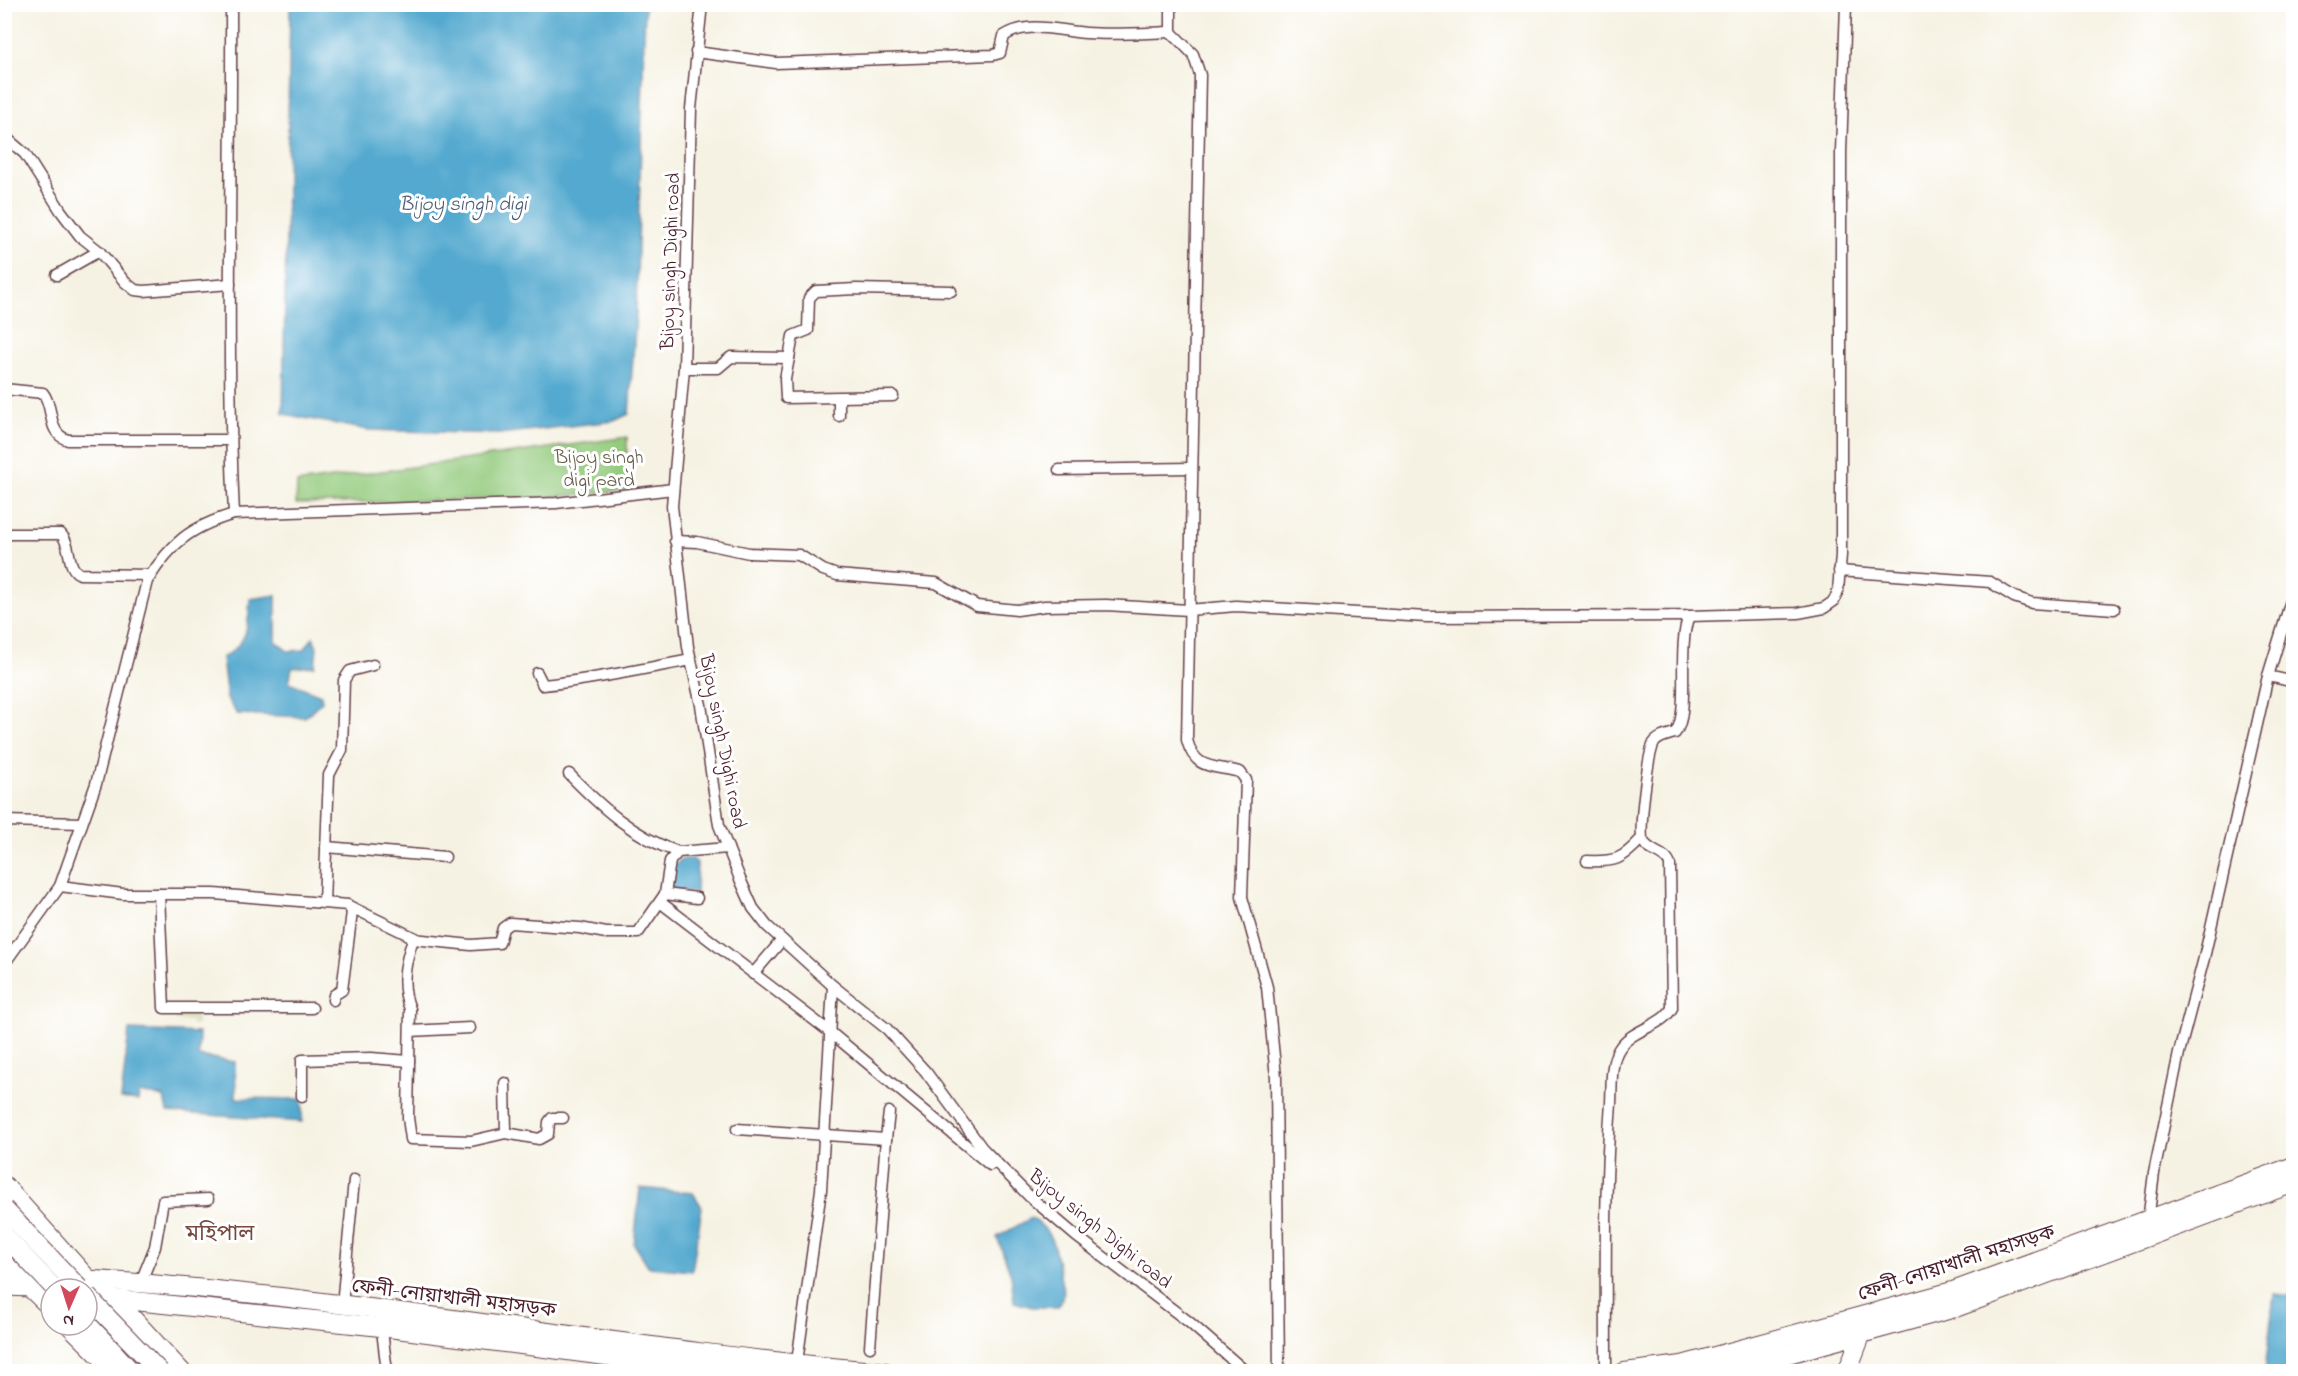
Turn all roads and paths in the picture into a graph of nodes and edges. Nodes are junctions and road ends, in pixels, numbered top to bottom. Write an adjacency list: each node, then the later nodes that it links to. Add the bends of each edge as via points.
1 (231, 4): 10 (street)
2 (702, 4): 6 (street, Bijoy singh Dighi road)
3 (1171, 4): 5 (street)
4 (1846, 4): 25 (street, via 1841,152 1843,447)
5 (1171, 32): 6 (street, via 1085,33 1048,27 1011,31 1004,36 1000,53 993,55 776,63); 19 (street, via 1193,54 1200,75)
6 (696, 52): 13 (street, Bijoy singh Dighi road)
7 (7, 142): 8 (street, via 26,154 71,225)
8 (99, 251): 9 (street); 10 (street, via 135,290)
9 (57, 274)
10 (230, 284): 18 (street)
11 (951, 291): 12 (street, via 816,291 809,298 808,330 793,336)
12 (789, 358): 13 (street, via 730,357 718,368); 16 (street, via 786,398)
13 (684, 368): 21 (street, Bijoy singh Dighi road)
14 (4, 389): 18 (street, via 43,393 53,426 61,438 68,440)
15 (893, 396): 16 (street)
16 (839, 398): 17 (street)
17 (839, 416)
18 (230, 440): 22 (street)
19 (1191, 468): 20 (street); 29 (street)
20 (1059, 470)
21 (673, 489): 22 (street, via 556,503); 24 (street, Bijoy singh Dighi road)
22 (234, 514): 26 (street, via 180,537)
23 (4, 534): 26 (street, via 61,534 67,540 73,567 80,574)
24 (675, 541): 29 (street, via 749,553 800,555 837,574 936,582 977,606 1017,610 1106,605); 31 (street, Bijoy singh Dighi road)
25 (1839, 571): 28 (street, via 1990,582 2032,603); 30 (street, via 1834,601 1824,608)
26 (151, 575): 38 (street, via 96,784)
27 (2294, 591): 34 (street)
28 (2114, 609)
29 (1188, 610): 30 (street, via 1236,606 1427,617); 108 (street, via 1187,740 1191,755 1203,764 1240,772 1247,789 1242,897 1267,987 1276,1077)
30 (1689, 616): 39 (street, via 1681,672 1683,718 1675,733 1661,737 1653,747)
31 (691, 660): 33 (street, via 543,685); 41 (street, Bijoy singh Dighi road, via 720,825)
32 (373, 665): 40 (street, via 350,671 344,680 342,750 329,775)
33 (537, 673)
34 (2268, 676): 35 (street); 77 (street, via 2179,1053)
35 (2294, 682)
36 (569, 774): 42 (street, via 632,831)
37 (4, 821): 38 (street)
38 (82, 823): 45 (street)
39 (1641, 839): 44 (street, via 1616,860); 109 (street, via 1670,865 1673,999 1669,1014 1634,1034 1618,1050 1614,1061 1606,1164)
40 (326, 848): 43 (street); 49 (street)
41 (728, 848): 42 (street); 52 (street, Bijoy singh Dighi road, via 753,908)
42 (678, 852): 47 (street, via 670,861)
43 (445, 857)
44 (1587, 861)
45 (60, 886): 46 (street); 53 (street)
46 (159, 894): 49 (street); 57 (street, via 164,1008)
47 (663, 898): 48 (street); 51 (street, via 638,933 510,923 503,928 499,943 471,945); 54 (street)
48 (697, 898)
49 (324, 903): 50 (street)
50 (351, 907): 51 (street); 56 (street, via 342,990)
51 (415, 938): 59 (street, via 407,952 404,994 410,1009)
52 (782, 940): 54 (street); 55 (street, Bijoy singh Dighi road)
53 (4, 964)
54 (753, 974): 60 (street)
55 (833, 986): 60 (street); 107 (street, Bijoy singh Dighi road, via 887,1029 926,1072 982,1148 1030,1197)
56 (333, 1000)
57 (312, 1008)
58 (470, 1028): 59 (street)
59 (410, 1031): 61 (street)
60 (830, 1032): 68 (street); 71 (street)
61 (409, 1061): 63 (street, via 302,1060); 67 (street, via 411,1138 471,1141)
62 (505, 1083): 67 (street)
63 (302, 1096)
64 (889, 1112): 69 (street)
65 (563, 1118): 67 (street, via 552,1118 548,1134 539,1139)
66 (737, 1129): 68 (street)
67 (506, 1133)
68 (822, 1134): 69 (street); 99 (street, via 821,1190)
69 (886, 1139): 98 (street)
70 (2294, 1166): 77 (highway, ফেনী-নোয়াখালী মহাসড়ক)
71 (1002, 1177)
72 (354, 1180): 92 (street)
73 (2294, 1183): 95 (highway, ফেনী-নোয়াখালী মহাসড়ক, via 1955,1308)
74 (4, 1185): 82 (highway)
75 (208, 1199): 84 (street, via 163,1201 155,1247)
76 (4, 1209): 81 (highway, bridge)
77 (2148, 1221): 93 (highway, ফেনী-নোয়াখালী মহাসড়ক, via 1953,1291)
78 (4, 1235): 80 (highway, bridge)
79 (7, 1276): 83 (highway, ফেনী-নোয়াখালী মহাসড়ক); 86 (highway)
80 (44, 1277)
81 (72, 1277)
82 (75, 1277)
83 (39, 1282)
84 (140, 1284): 85 (highway, ফেনী-নোয়াখালী মহাসড়ক); 92 (highway, ফেনী-নোয়াখালী মহাসড়ক)
85 (99, 1288)
86 (32, 1289): 87 (highway); 89 (highway)
87 (39, 1290)
88 (99, 1295): 90 (highway)
89 (39, 1296)
90 (110, 1299): 94 (highway, ফেনী-নোয়াখালী মহাসড়ক); 103 (highway)
91 (99, 1305): 102 (highway, bridge)
92 (342, 1305): 94 (highway, ফেনী-নোয়াখালী মহাসড়ক)
93 (1872, 1314): 95 (highway); 110 (highway, ফেনী-নোয়াখালী মহাসড়ক, via 1682,1365)
94 (381, 1319): 99 (highway, ফেনী-নোয়াখালী মহাসড়ক); 104 (street); 105 (highway, ফেনী-নোয়াখালী মহাসড়ক)
95 (1860, 1335): 111 (highway, ফেনী-নোয়াখালী মহাসড়ক); 112 (highway)
96 (99, 1336): 101 (highway)
97 (81, 1337): 100 (highway)
98 (870, 1347)
99 (797, 1362): 106 (highway, ফেনী-নোয়াখালী মহাসড়ক)
100 (116, 1371)
101 (132, 1371)
102 (160, 1371)
103 (182, 1371)
104 (387, 1371)
105 (729, 1371)
106 (886, 1371)
107 (1246, 1371)
108 (1279, 1371)
109 (1606, 1371)
110 (1624, 1371)
111 (1723, 1371)
112 (1847, 1371)

